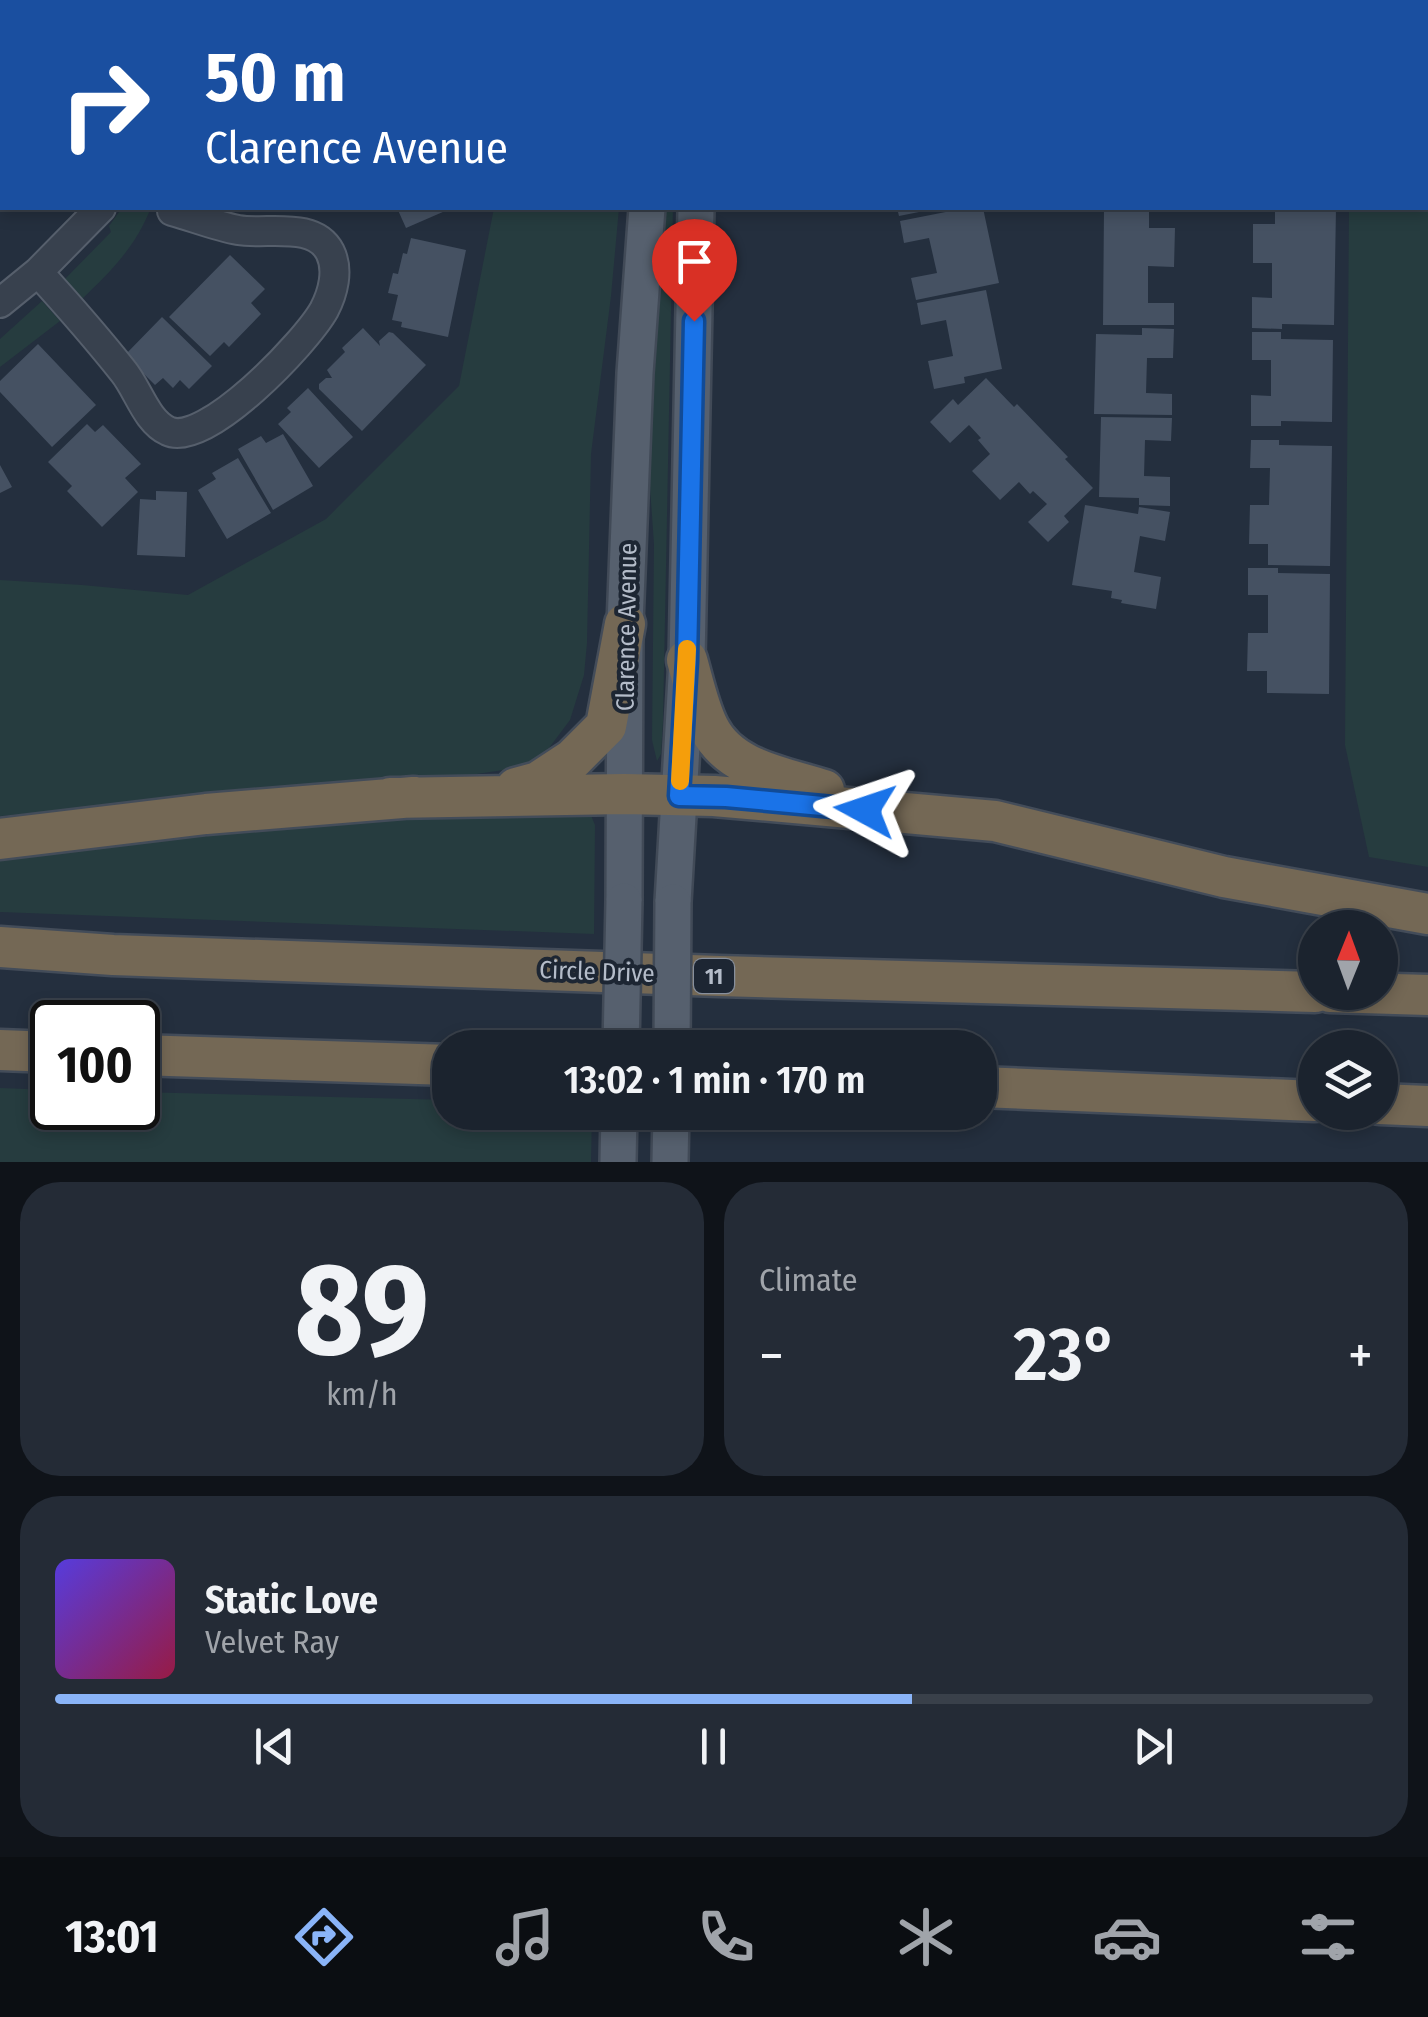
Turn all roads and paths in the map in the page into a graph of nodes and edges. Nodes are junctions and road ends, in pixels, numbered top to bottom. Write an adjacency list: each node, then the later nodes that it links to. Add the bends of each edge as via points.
1 (99, 210): 5 (street)
2 (647, 210): 7 (main road, Clarence Avenue)
3 (696, 210): 8 (main road)
4 (172, 211): 5 (street, via 240,230 303,232 328,248 337,271 325,309 290,356 242,400 189,433 172,434 157,425 126,374)
5 (38, 272): 6 (street)
6 (0, 304)
7 (626, 624): 9 (main road, Clarence Avenue); 11 (highway, via 606,726 574,760 538,782 501,792)
8 (687, 660): 10 (main road); 12 (highway, via 709,728 728,752 748,766)
9 (624, 794): 10 (highway); 11 (highway); 21 (main road, Clarence Avenue, bridge)
10 (679, 796): 12 (highway); 22 (main road, bridge)
11 (390, 798): 13 (highway)
12 (900, 814): 14 (highway, via 994,821 1224,877)
13 (0, 839)
14 (1428, 914)
15 (0, 947): 16 (highway, Circle Drive / 11)
16 (112, 955): 17 (highway, 11); 18 (highway, Circle Drive / 11)
17 (0, 964)
18 (1298, 992)
19 (1398, 994): 20 (highway)
20 (1428, 995)
21 (621, 1030)
22 (672, 1030)
23 (0, 1050): 24 (highway)
24 (30, 1051)
25 (160, 1055): 26 (highway)
26 (432, 1064)
27 (997, 1088): 28 (highway)
28 (1298, 1100)
29 (1398, 1105): 30 (highway)
30 (1428, 1106)

